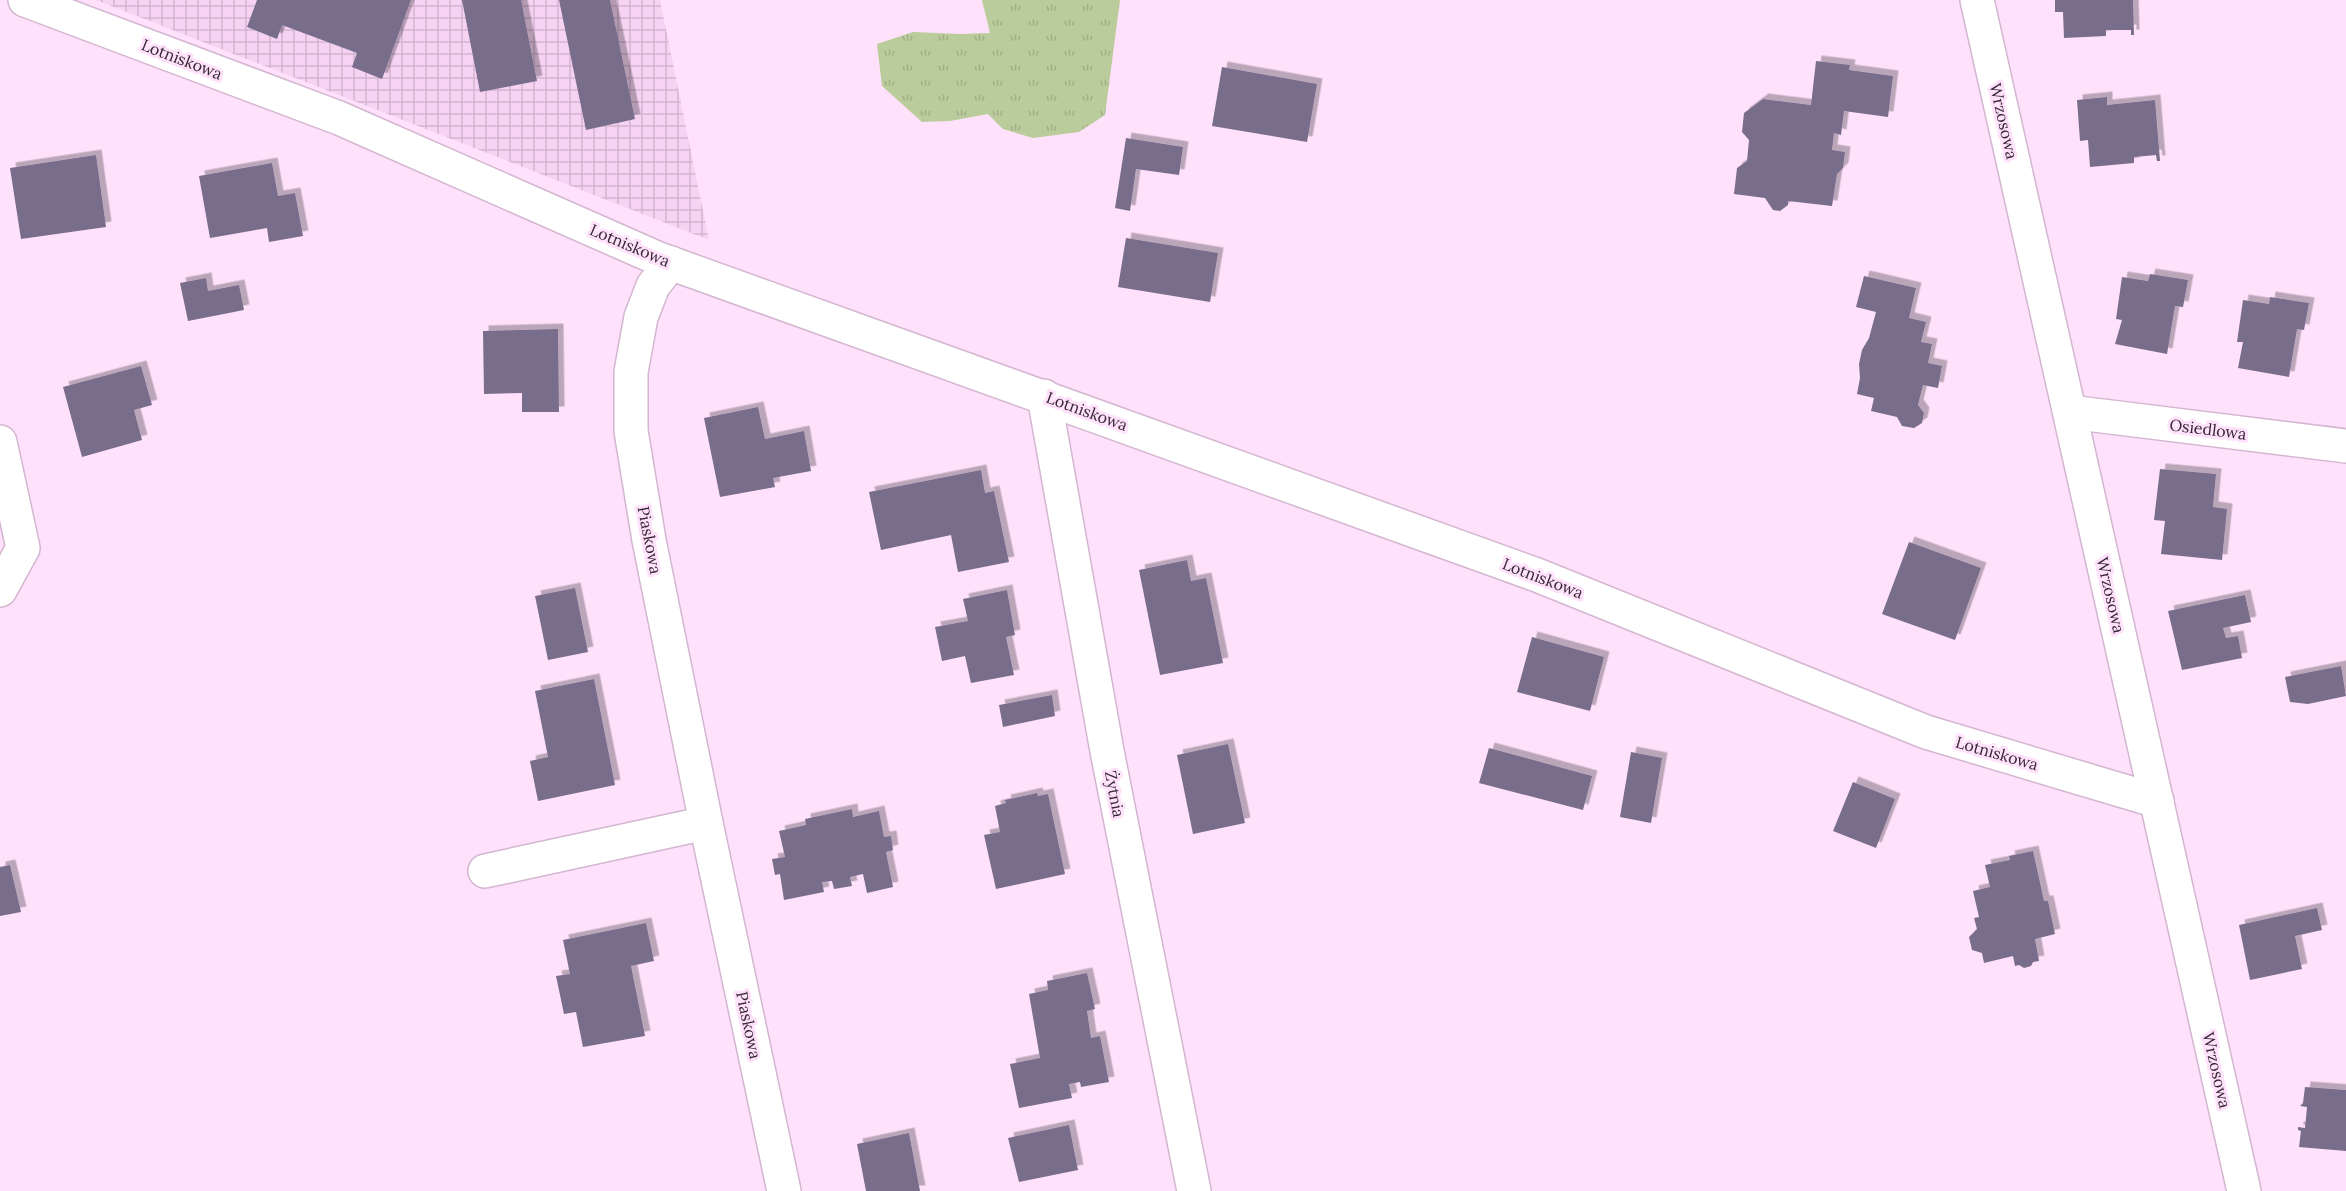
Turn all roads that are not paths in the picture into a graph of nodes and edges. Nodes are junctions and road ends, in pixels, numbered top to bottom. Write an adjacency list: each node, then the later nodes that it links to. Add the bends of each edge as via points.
1 (24, 0): 3 (street, Lotniskowa, via 339,118)
2 (1977, 0): 5 (street, Wrzosowa)
3 (671, 263): 4 (street, Lotniskowa); 10 (street, Piaskowa, via 653,286 641,318 631,372 631,431)
4 (1044, 396): 9 (street, Lotniskowa, via 1537,575 1926,732); 13 (street, Żytnia, via 1107,751)
5 (2070, 412): 7 (street, Osiedlowa); 9 (street, Wrzosowa)
6 (0, 442): 8 (street, via 23,548)
7 (2346, 446)
8 (0, 590)
9 (2157, 801): 14 (street, Wrzosowa)
10 (706, 823): 11 (street); 12 (street, Piaskowa)
11 (485, 871)
12 (784, 1191)
13 (1194, 1191)
14 (2244, 1191)

